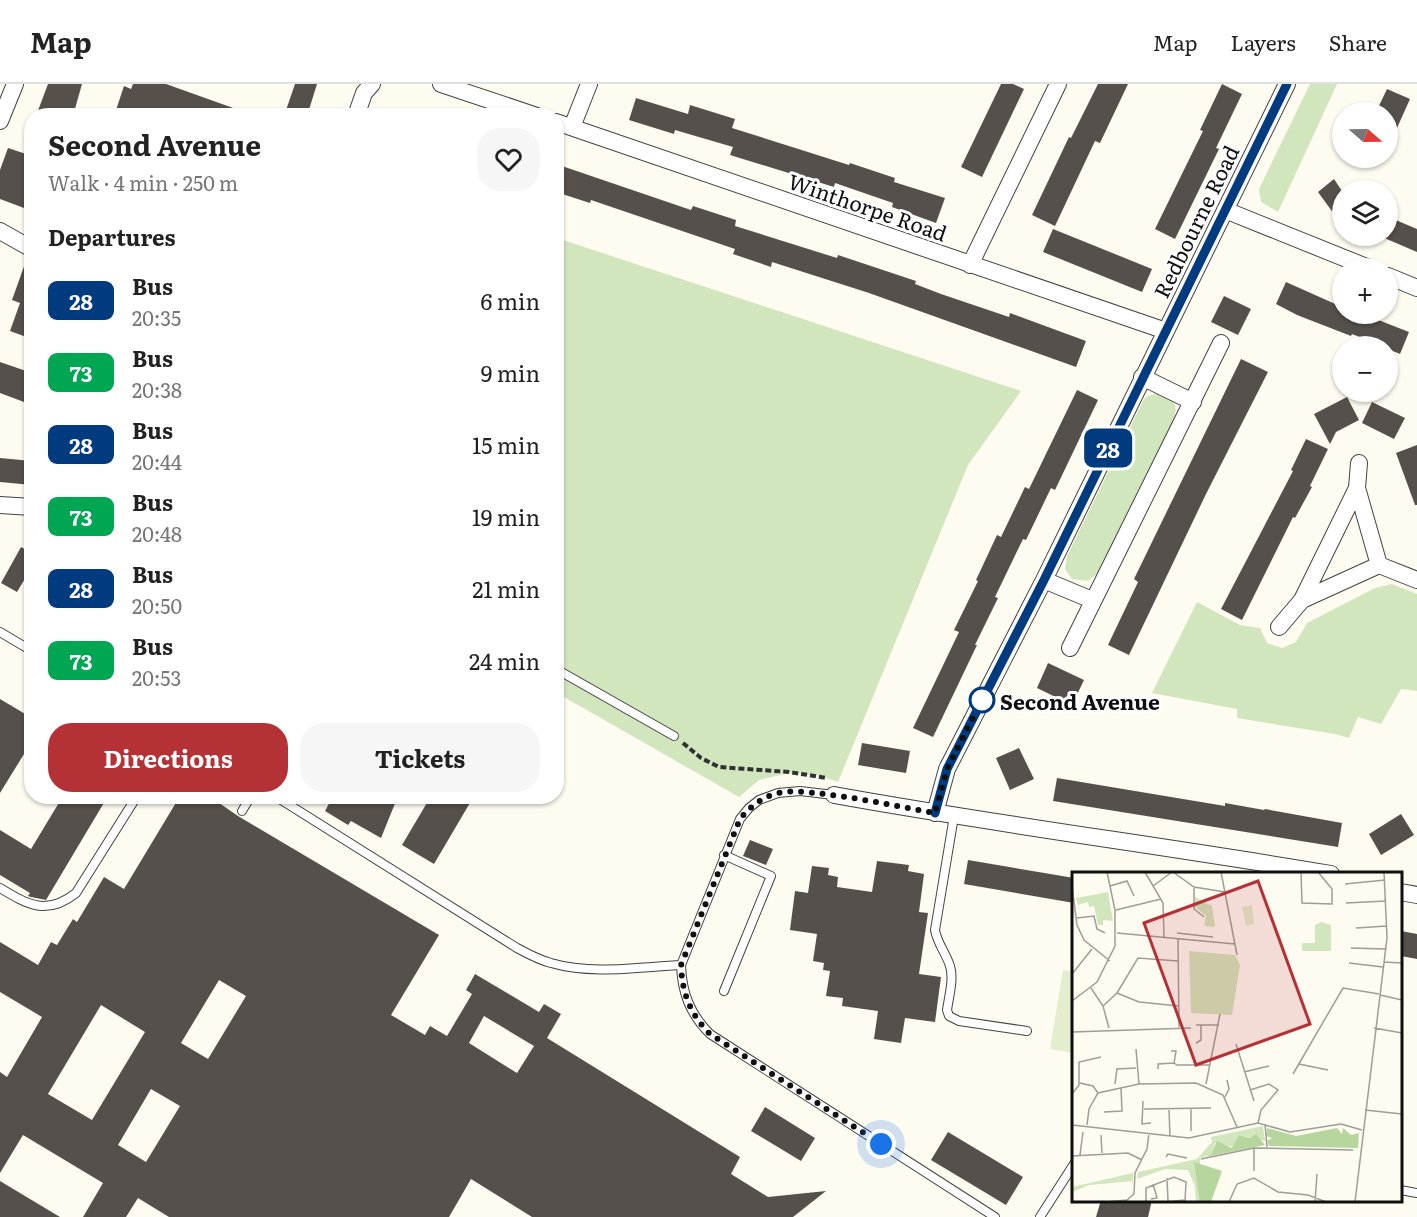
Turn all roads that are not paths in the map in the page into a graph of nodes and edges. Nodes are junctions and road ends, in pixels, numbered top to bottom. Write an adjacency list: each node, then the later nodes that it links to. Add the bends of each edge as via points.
1 (15, 84): 9 (street)
2 (372, 84): 7 (street)
3 (441, 84): 8 (street)
4 (589, 84): 10 (street)
5 (1058, 84): 15 (street)
6 (1287, 84): 11 (street, Redbourne Road)
7 (359, 108)
8 (513, 108)
9 (0, 121)
10 (564, 125): 15 (street, Winthorpe Road)
11 (1225, 210): 14 (street); 18 (street, Redbourne Road)
12 (3, 238): 13 (street)
13 (24, 246)
14 (1344, 258)
15 (970, 265): 18 (street, Winthorpe Road)
16 (1398, 280): 17 (street)
17 (1417, 288)
18 (1166, 331): 20 (street, Redbourne Road)
19 (1221, 343): 21 (street)
20 (1142, 377): 21 (street); 27 (street, Redbourne Road)
21 (1193, 402): 29 (street)
22 (1359, 463): 23 (street)
23 (1357, 488): 26 (street); 30 (street)
24 (0, 505): 25 (street)
25 (24, 506)
26 (1379, 565): 28 (street); 30 (street)
27 (1044, 580): 29 (street); 42 (street, Redbourne Road, via 947,769)
28 (1417, 580)
29 (1092, 600): 34 (street)
30 (1302, 600): 31 (street)
31 (1279, 627)
32 (0, 632): 33 (lane)
33 (24, 646)
34 (1070, 648)
35 (564, 674): 36 (lane)
36 (674, 736)
37 (834, 795): 42 (street); 44 (lane, via 800,791 759,800 740,819)
38 (132, 804): 46 (lane, via 68,900 45,907 33,905)
39 (246, 804): 41 (lane)
40 (288, 804): 49 (lane, via 535,957 593,969)
41 (242, 811)
42 (935, 813): 43 (street)
43 (954, 816): 45 (street); 51 (lane, via 934,930 951,973 949,1016 959,1021)
44 (724, 855): 49 (lane); 50 (lane, via 771,876)
45 (1325, 872)
46 (0, 888)
47 (1402, 892): 48 (street)
48 (1417, 895)
49 (681, 965): 55 (lane, via 686,1000 710,1034)
50 (724, 991)
51 (1027, 1031)
52 (1072, 1167): 56 (lane)
53 (1402, 1190): 54 (lane)
54 (1417, 1193)
55 (995, 1217)
56 (1040, 1217)

